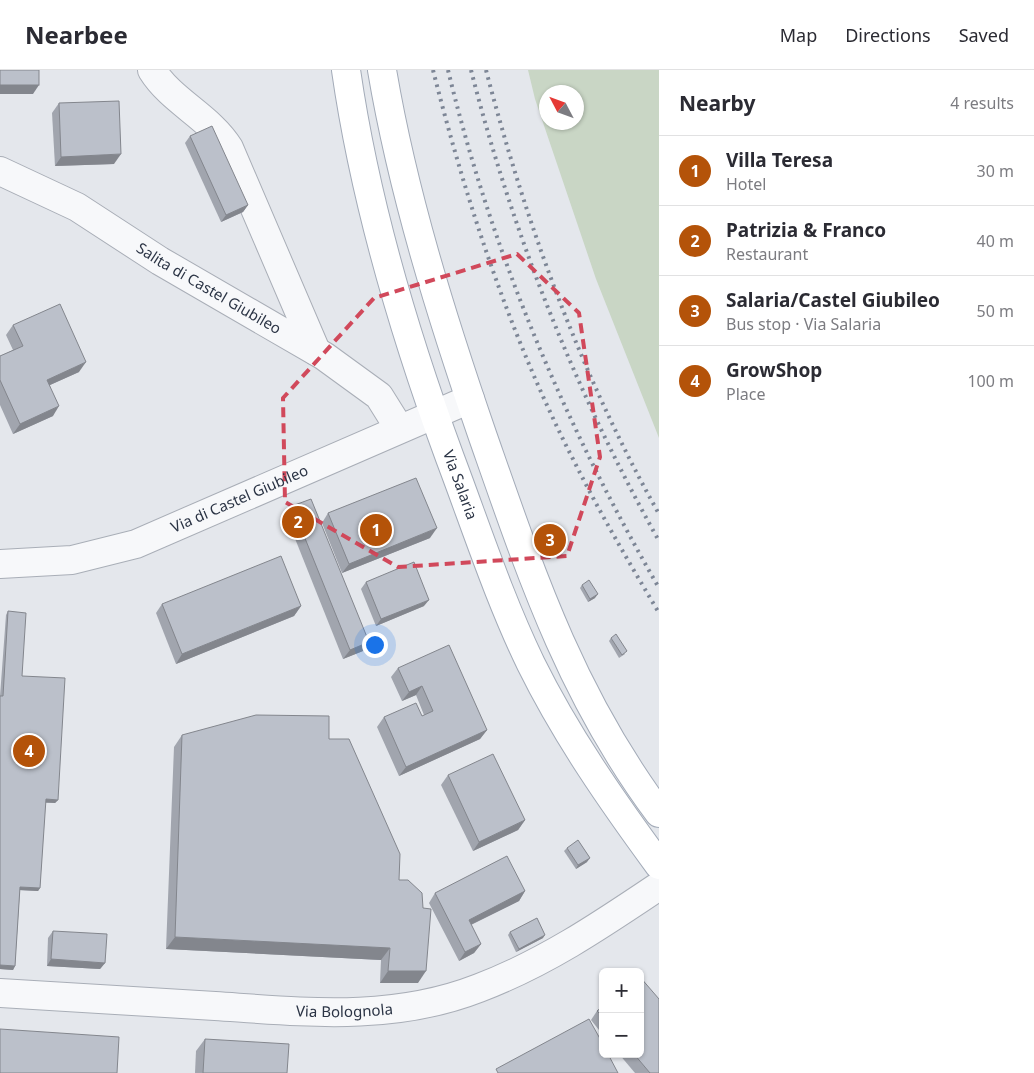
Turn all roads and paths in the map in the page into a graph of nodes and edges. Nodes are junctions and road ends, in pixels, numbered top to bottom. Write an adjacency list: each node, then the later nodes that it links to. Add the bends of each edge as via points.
1 (152, 70): 5 (street, via 173,96 218,132 229,148)
2 (346, 70): 7 (main road, Via Salaria, via 376,220)
3 (382, 70): 6 (main road, via 422,245)
4 (0, 171): 5 (street, Salita di Castel Giubileo, via 77,207 160,261)
5 (316, 351): 8 (street, Salita di Castel Giubileo, via 379,396)
6 (470, 399): 7 (street, Via di Castel Giubileo); 10 (main road, via 536,587 570,668 596,717)
7 (434, 414): 8 (street, Via di Castel Giubileo); 11 (main road, Via Salaria, via 532,665 601,784)
8 (399, 428): 9 (street, Via di Castel Giubileo, via 136,544 72,560)
9 (0, 564)
10 (659, 813)
11 (659, 864)
12 (659, 886): 13 (street, Via Bolognola, via 579,939 532,965 478,989 405,1008 338,1014)
13 (0, 993)

